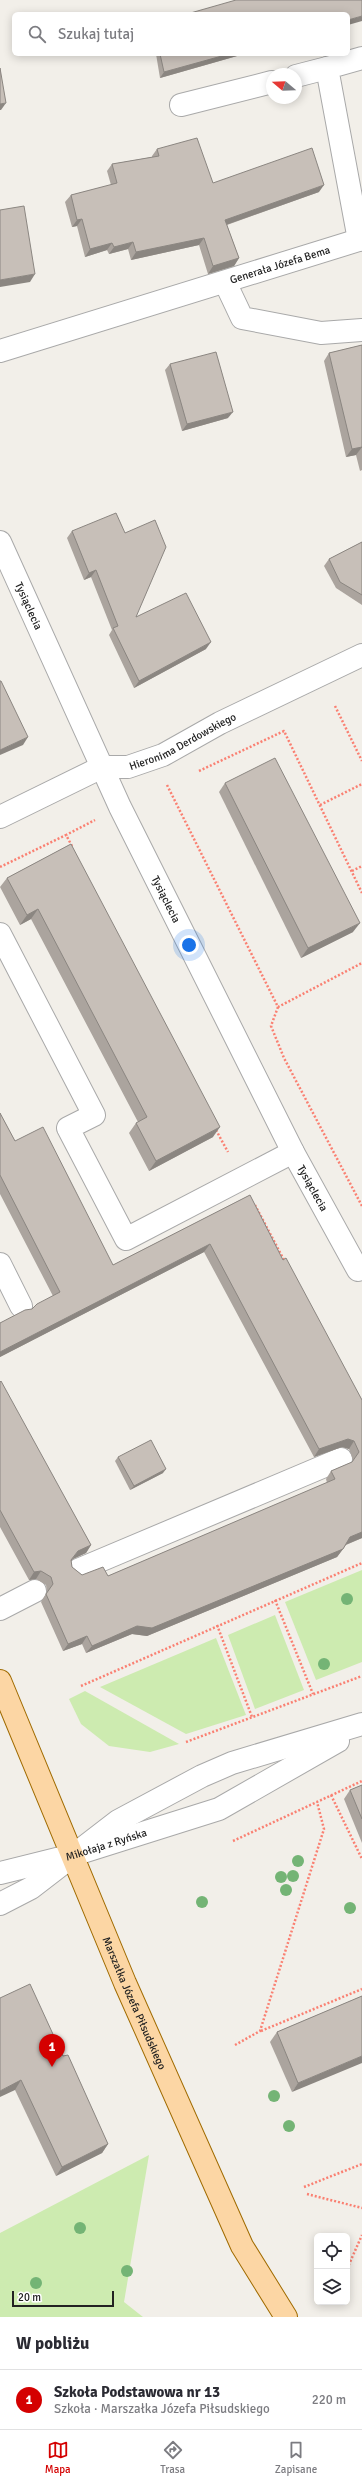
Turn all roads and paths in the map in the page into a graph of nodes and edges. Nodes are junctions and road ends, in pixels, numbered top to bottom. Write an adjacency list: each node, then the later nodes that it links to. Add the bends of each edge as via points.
1 (362, 58): 2 (street)
2 (326, 68): 3 (street); 6 (street, Generała Józefa Bema)
3 (302, 74)
4 (266, 84): 5 (street)
5 (181, 106)
6 (360, 239): 7 (street, Generała Józefa Bema)
7 (225, 282): 8 (street, via 242,318 321,332); 9 (street, Generała Józefa Bema)
8 (362, 330)
9 (0, 352)
10 (0, 542): 14 (street, Tysiąclecia)
11 (362, 654): 14 (street, Hieronima Derdowskiego, via 163,755 128,766)
12 (335, 706): 13 (path)
13 (362, 761)
14 (102, 767): 21 (street, Hieronima Derdowskiego); 33 (street, Tysiąclecia)
15 (195, 772): 20 (path, via 284,731)
16 (174, 782): 18 (path)
17 (362, 784): 20 (path)
18 (167, 785): 19 (path); 31 (path)
19 (161, 788)
20 (320, 805): 27 (path)
21 (0, 817)
22 (100, 818): 23 (path)
23 (66, 835): 24 (path); 26 (path)
24 (73, 849)
25 (362, 866): 27 (path)
26 (0, 867)
27 (352, 871): 28 (path)
28 (362, 893)
29 (0, 934): 34 (street, via 94,1115 68,1128 126,1239)
30 (362, 963): 31 (path)
31 (278, 1007): 35 (path, via 271,1026 284,1058)
32 (216, 1129): 34 (path)
33 (293, 1152): 34 (street); 38 (street, Tysiąclecia)
34 (241, 1178): 36 (path)
35 (362, 1206)
36 (285, 1262)
37 (0, 1264): 39 (street)
38 (358, 1270)
39 (20, 1306)
40 (341, 1459): 42 (street)
41 (362, 1563): 44 (path)
42 (78, 1570)
43 (35, 1590): 45 (street)
44 (275, 1600): 46 (path); 50 (path)
45 (0, 1609)
46 (217, 1625): 49 (path); 51 (path)
47 (362, 1676): 50 (path)
48 (0, 1681): 58 (main road, Marszałka Józefa Piłsudskiego)
49 (81, 1686)
50 (313, 1694): 51 (path)
51 (252, 1717): 53 (path)
52 (362, 1726): 58 (street, Mikołaja z Ryńska, via 219,1809); 58 (street, Mikołaja z Ryńska, via 232,1763 202,1776 118,1822)
53 (186, 1742)
54 (362, 1781): 55 (path)
55 (331, 1795): 56 (path); 59 (path)
56 (317, 1802): 57 (path); 63 (path, via 324,1829)
57 (232, 1841)
58 (73, 1855): 60 (street); 61 (street, via 31,1888); 71 (main road, Marszałka Józefa Piłsudskiego, via 125,1983 242,2246)
59 (362, 1859)
60 (0, 1873)
61 (0, 1904)
62 (362, 1988): 63 (path)
63 (260, 2031): 64 (path)
64 (236, 2045)
65 (362, 2164): 66 (path)
66 (304, 2187)
67 (306, 2194): 68 (path)
68 (362, 2208)
69 (362, 2235): 70 (path)
70 (350, 2262)
71 (286, 2317)

